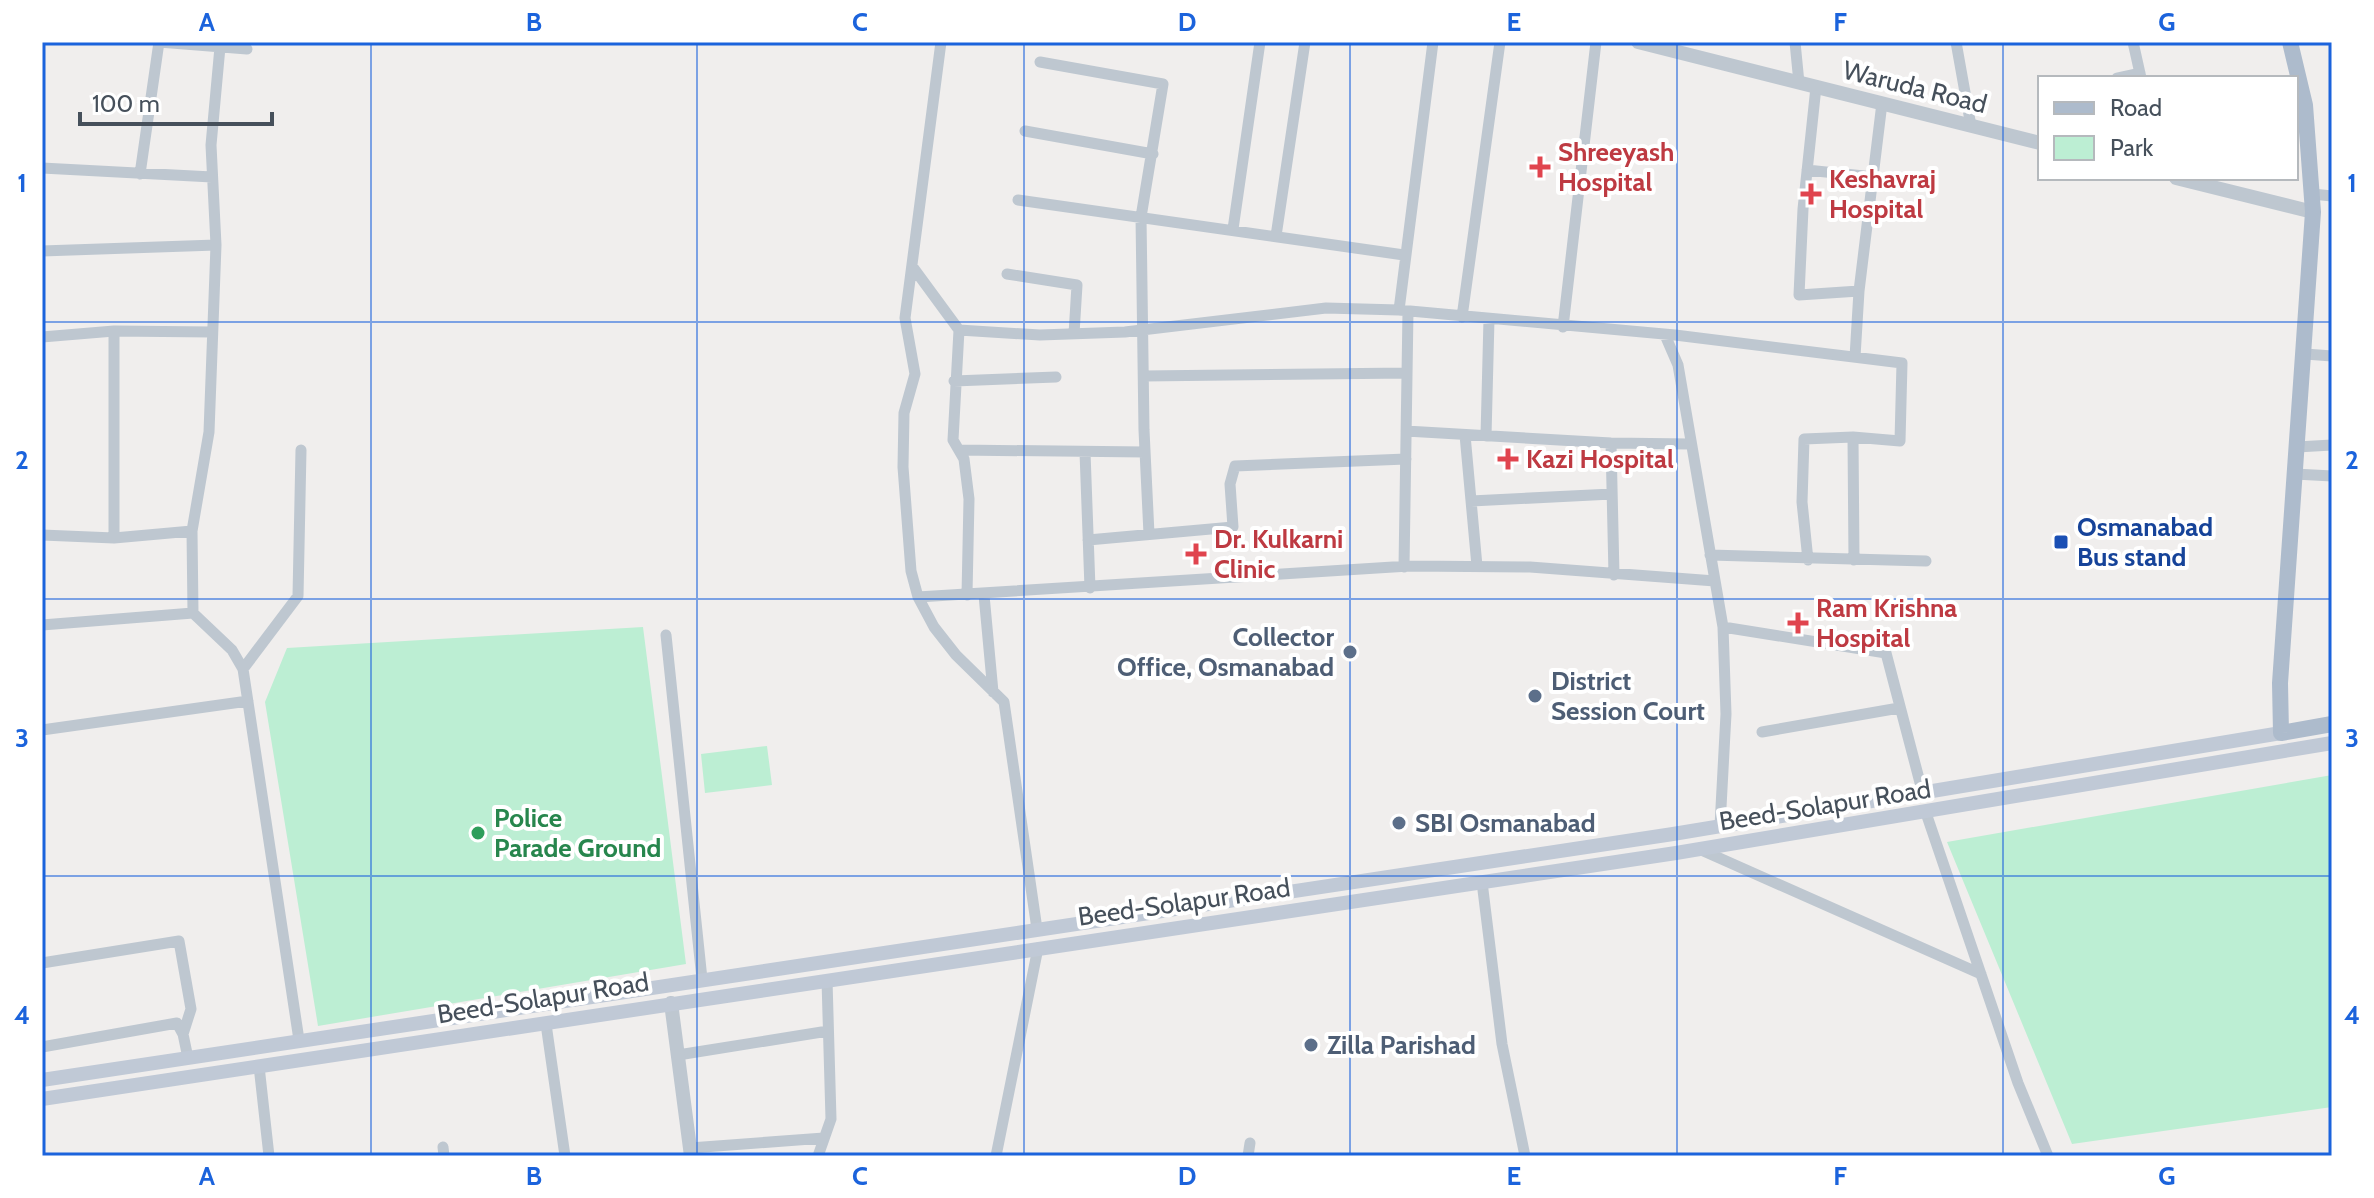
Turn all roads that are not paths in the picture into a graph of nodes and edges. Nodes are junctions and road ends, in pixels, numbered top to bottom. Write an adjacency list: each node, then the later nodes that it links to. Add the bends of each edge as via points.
1 (156, 42): 13 (street); 26 (street)
2 (941, 42): 40 (street)
3 (1260, 42): 35 (street)
4 (1305, 42): 36 (street)
5 (1433, 42): 39 (street)
6 (1500, 42): 44 (street)
7 (1596, 42): 46 (street)
8 (1638, 42): 17 (street, Waruda Road)
9 (1795, 42): 17 (street)
10 (1956, 42): 20 (street)
11 (2133, 42): 16 (street)
12 (2290, 42): 30 (main road, via 2305,105)
13 (220, 47): 14 (street); 27 (street)
14 (247, 49)
15 (1040, 62): 23 (street, via 1163,84)
16 (2140, 76)
17 (1799, 83): 18 (street, Waruda Road)
18 (1816, 87): 19 (street, Waruda Road); 25 (street)
19 (1882, 103): 20 (street, Waruda Road); 28 (street)
20 (1971, 126): 22 (street, Waruda Road)
21 (1025, 131): 23 (street)
22 (2038, 143)
23 (1153, 154): 34 (street)
24 (42, 168): 26 (street)
25 (1807, 170): 28 (street); 42 (street, via 1799,295)
26 (140, 174): 27 (street)
27 (212, 177): 37 (street)
28 (1873, 177): 42 (street)
29 (2184, 180): 33 (street)
30 (2312, 194): 31 (street); 33 (main road)
31 (2332, 196)
32 (1018, 200): 34 (street)
33 (2313, 212): 54 (main road)
34 (1141, 217): 35 (street); 47 (street)
35 (1233, 229): 36 (street)
36 (1276, 236): 39 (street)
37 (216, 245): 38 (street); 50 (street)
38 (42, 251)
39 (1404, 255): 43 (street)
40 (912, 266): 48 (street); 94 (street, via 905,318 915,374 904,413 903,467)
41 (1007, 274): 51 (street, via 1077,285)
42 (1859, 291): 56 (street)
43 (1403, 310): 44 (street); 47 (street, via 1326,308); 57 (street)
44 (1462, 317): 45 (street)
45 (1489, 319): 46 (street); 63 (street)
46 (1563, 327): 52 (street)
47 (1143, 329): 51 (street); 58 (street)
48 (959, 330): 51 (street); 60 (street)
49 (114, 331): 50 (street); 53 (street); 81 (street)
50 (212, 332): 78 (street, via 209,432)
51 (1074, 334)
52 (1665, 335): 56 (street); 66 (street, via 1678,365)
53 (42, 337)
54 (2305, 354): 55 (street); 68 (main road)
55 (2332, 356)
56 (1855, 357): 64 (street, via 1902,363 1900,441)
57 (1407, 373): 58 (street); 61 (street)
58 (1144, 376): 72 (street)
59 (1056, 377): 60 (street)
60 (954, 381): 70 (street, via 953,440)
61 (1406, 431): 62 (street); 73 (street)
62 (1465, 435): 63 (street); 77 (street)
63 (1486, 436): 65 (street)
64 (1853, 437): 84 (street, via 1804,439 1802,502); 85 (street)
65 (1611, 443): 66 (street); 76 (street)
66 (1690, 444): 83 (street)
67 (2332, 445): 68 (street)
68 (2297, 447): 74 (main road)
69 (301, 450): 99 (street, via 298,596)
70 (959, 450): 71 (street); 92 (street, via 969,499)
71 (1085, 452): 72 (street); 82 (street)
72 (1145, 452): 79 (street)
73 (1406, 459): 79 (street, via 1235,466 1230,484 1233,527); 88 (street)
74 (2295, 474): 75 (street); 106 (main road)
75 (2332, 476)
76 (1612, 494): 77 (street); 89 (street)
77 (1471, 501): 87 (street)
78 (192, 531): 81 (street); 95 (street)
79 (1149, 534): 82 (street)
80 (42, 535): 81 (street)
81 (114, 538)
82 (1088, 540): 91 (street)
83 (1710, 555): 84 (street); 90 (street)
84 (1808, 560): 85 (street)
85 (1854, 560): 86 (street)
86 (1926, 561)
87 (1477, 566): 88 (street); 89 (street)
88 (1404, 567): 91 (street)
89 (1614, 575): 90 (street)
90 (1715, 581): 97 (street)
91 (1090, 588): 93 (street)
92 (967, 595): 93 (street); 94 (street)
93 (984, 595): 100 (street)
94 (918, 597): 100 (street, via 956,655)
95 (193, 613): 96 (street); 99 (street, via 232,650)
96 (42, 625)
97 (1723, 627): 102 (street, via 1886,653); 110 (street, via 1726,714)
98 (666, 635): 117 (street)
99 (243, 669): 101 (street)
100 (993, 692): 113 (street, via 1004,702)
101 (248, 701): 104 (street); 123 (street)
102 (1899, 708): 105 (street); 108 (street)
103 (2332, 724): 106 (main road)
104 (42, 730)
105 (1762, 732)
106 (2281, 733): 108 (main road, Beed-Solapur Road)
107 (2332, 743): 109 (main road, Beed-Solapur Road)
108 (1923, 794): 110 (main road, Beed-Solapur Road)
109 (1926, 813): 111 (main road, Beed-Solapur Road); 116 (street)
110 (1720, 826): 113 (main road, Beed-Solapur Road)
111 (1699, 849): 112 (main road, Beed-Solapur Road); 116 (street)
112 (1482, 882): 114 (main road, Beed-Solapur Road); 136 (street, via 1502,1044)
113 (1037, 929): 117 (main road, Beed-Solapur Road)
114 (1038, 948): 118 (main road, Beed-Solapur Road); 135 (street)
115 (42, 963): 122 (street, via 179,941 191,1009)
116 (1981, 974): 137 (street)
117 (702, 979): 123 (main road, Beed-Solapur Road)
118 (827, 980): 119 (main road, Beed-Solapur Road); 121 (street)
119 (671, 1003): 120 (main road, Beed-Solapur Road); 125 (street)
120 (546, 1024): 127 (main road, Beed-Solapur Road); 133 (street)
121 (828, 1031): 125 (street); 130 (street, via 831,1119)
122 (183, 1034): 124 (street, via 177,1023); 126 (street)
123 (299, 1040): 126 (main road, Beed-Solapur Road)
124 (42, 1047)
125 (678, 1055): 131 (street)
126 (188, 1058): 128 (main road, Beed-Solapur Road)
127 (259, 1066): 129 (main road, Beed-Solapur Road); 132 (street)
128 (42, 1080)
129 (42, 1099)
130 (824, 1138): 131 (street); 134 (street)
131 (691, 1152)
132 (269, 1156)
133 (565, 1156)
134 (818, 1156)
135 (996, 1156)
136 (1525, 1156)
137 (2048, 1156)

